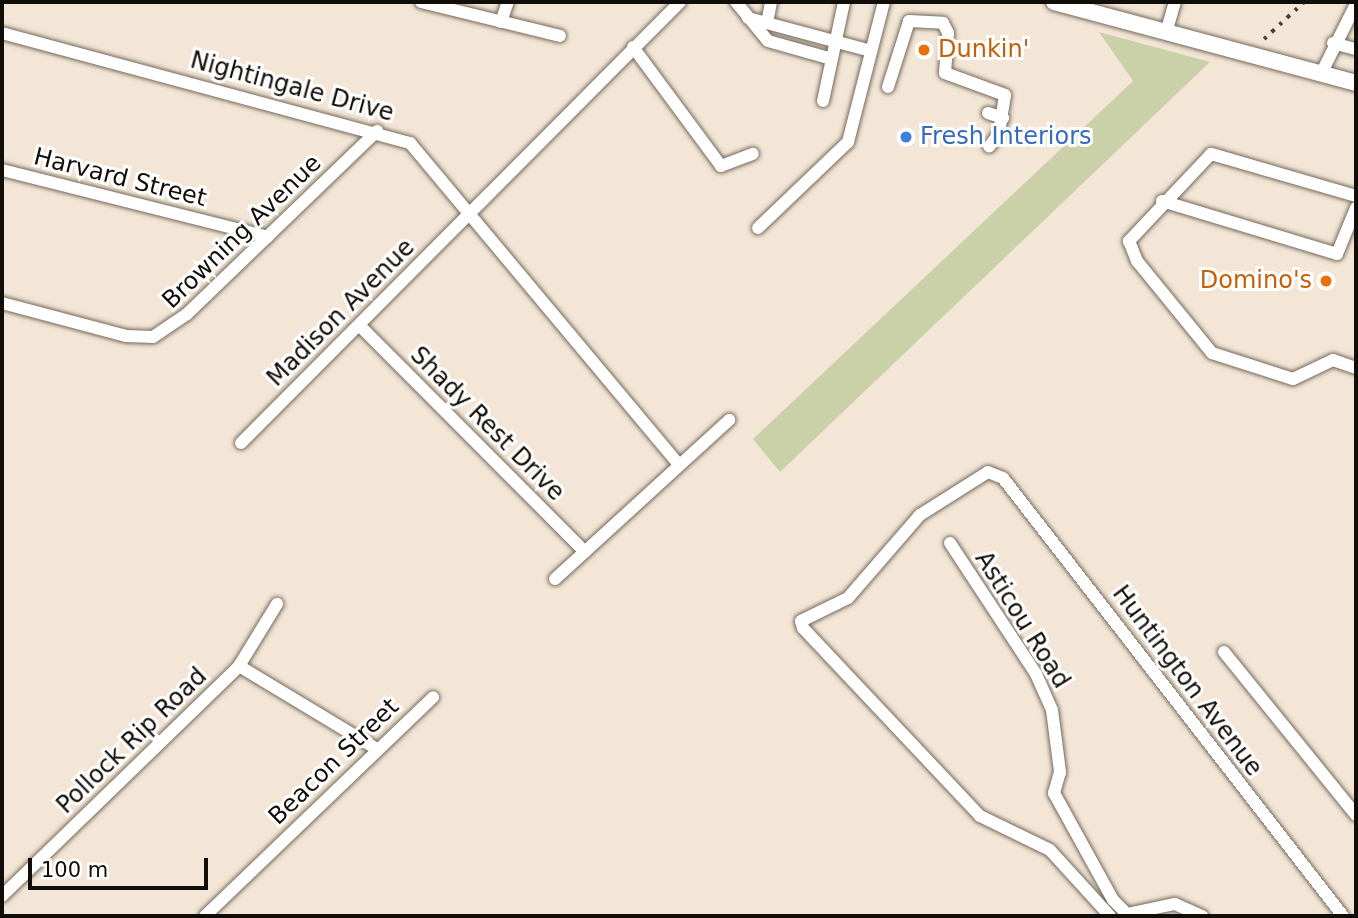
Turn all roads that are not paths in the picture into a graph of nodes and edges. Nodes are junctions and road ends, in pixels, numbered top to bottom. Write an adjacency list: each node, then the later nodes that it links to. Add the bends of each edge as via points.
1 (421, 2): 12 (street)
2 (508, 2): 12 (street)
3 (680, 2): 19 (street, Madison Avenue)
4 (771, 2): 13 (street)
5 (844, 2): 17 (street)
6 (884, 2): 21 (street)
7 (1054, 2): 15 (main road)
8 (1175, 2): 15 (street)
9 (1356, 4): 11 (street)
10 (743, 7): 13 (street); 22 (street, via 778,47)
11 (1354, 21): 18 (street)
12 (501, 22): 16 (street)
13 (767, 23): 17 (street)
14 (2, 33): 29 (street, Nightingale Drive)
15 (1166, 33): 23 (main road)
16 (560, 36)
17 (836, 41): 21 (street); 22 (street)
18 (1333, 43): 20 (street); 23 (street)
19 (633, 47): 31 (street, via 721,166); 36 (street, Madison Avenue)
20 (1356, 49)
21 (872, 51): 37 (street, via 848,142)
22 (832, 59): 26 (street)
23 (1321, 74): 24 (main road)
24 (1356, 83)
25 (888, 87): 28 (street, via 906,24 919,17 947,30 942,66 947,74 1003,91)
26 (823, 101)
27 (988, 113): 28 (street)
28 (1003, 118): 30 (street)
29 (377, 131): 36 (street, Nightingale Drive, via 410,143); 38 (street, Browning Avenue)
30 (989, 147)
31 (753, 154)
32 (2, 170): 38 (street, Harvard Street)
33 (1356, 195): 34 (street, via 1211,154)
34 (1162, 201): 39 (street, via 1337,254); 42 (street, via 1133,230 1129,246 1212,353 1293,379 1333,360)
35 (1356, 208): 39 (street)
36 (471, 212): 41 (street, Madison Avenue); 45 (street, Nightingale Drive)
37 (758, 228)
38 (268, 237): 40 (street, Browning Avenue, via 187,314 153,337 126,336)
39 (1352, 239)
40 (2, 303)
41 (359, 325): 44 (street, Madison Avenue); 47 (street, Shady Rest Drive)
42 (1356, 368)
43 (729, 420): 45 (street)
44 (241, 443)
45 (678, 463): 47 (street)
46 (950, 543): 58 (street, Asticou Road, via 1052,709 1060,772 1054,793 1113,900 1127,915 1175,904)
47 (585, 552): 48 (street)
48 (555, 579)
49 (277, 604): 51 (street, Pollock Rip Road)
50 (1224, 652): 54 (street)
51 (239, 666): 53 (street); 55 (street, Pollock Rip Road)
52 (433, 697): 53 (street, Beacon Street)
53 (375, 748): 56 (street, Beacon Street)
54 (1356, 815)
55 (2, 895)
56 (205, 916)
57 (1110, 916): 59 (street, Huntington Avenue, via 1049,850 980,816 802,626 848,598 920,515 968,482 996,472)
58 (1202, 916)
59 (1343, 916)

